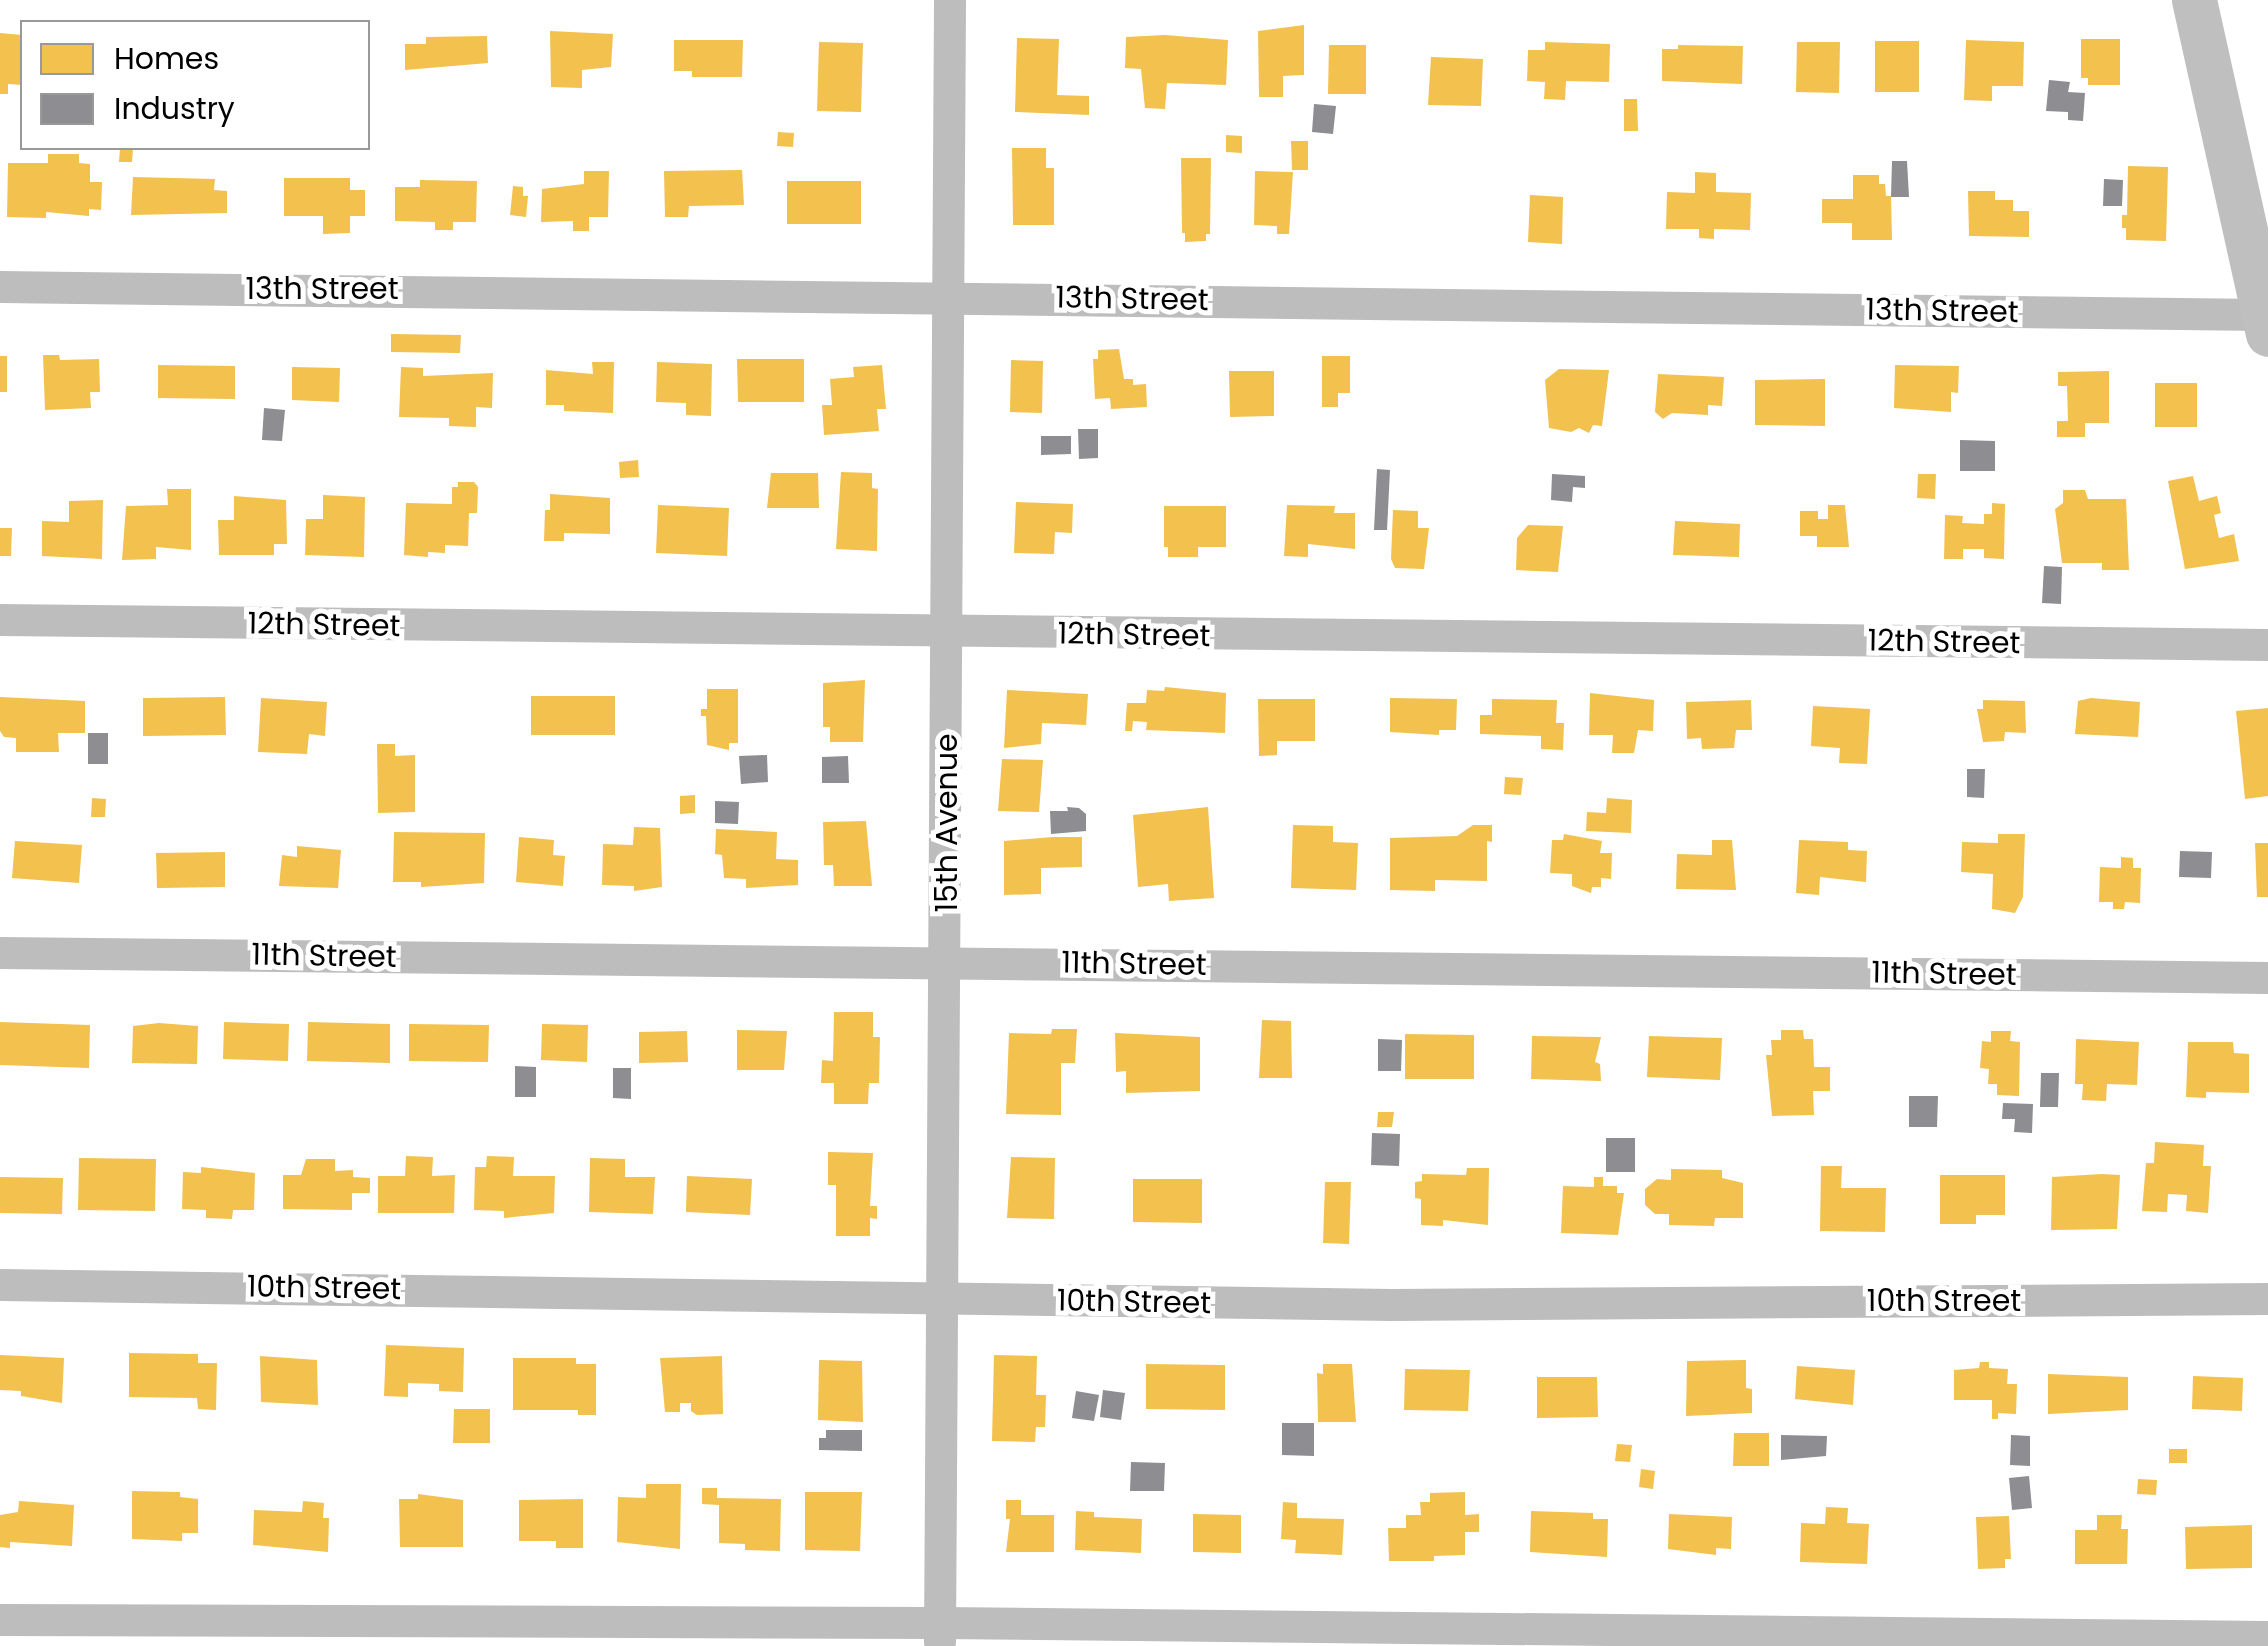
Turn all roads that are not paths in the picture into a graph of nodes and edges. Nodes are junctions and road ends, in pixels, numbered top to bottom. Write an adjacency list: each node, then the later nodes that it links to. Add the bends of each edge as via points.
1 (950, 0): 4 (street, 15th Avenue)
2 (2194, 0): 5 (main road)
3 (0, 287): 4 (street, 13th Street)
4 (950, 296): 5 (street, 13th Street); 7 (street, 15th Avenue)
5 (2266, 324)
6 (0, 620): 7 (street, 12th Street)
7 (948, 633): 8 (street, 12th Street); 10 (street, 15th Avenue)
8 (2268, 645)
9 (0, 953): 10 (street, 11th Street)
10 (947, 961): 11 (street, 11th Street); 14 (street, 15th Avenue)
11 (2268, 978)
12 (0, 1285): 14 (street, 10th Street)
13 (2268, 1298): 14 (street, 10th Street, via 1411,1305)
14 (944, 1300): 16 (street, 15th Avenue)
15 (0, 1620): 16 (street)
16 (940, 1635): 17 (street)
17 (2268, 1637)

